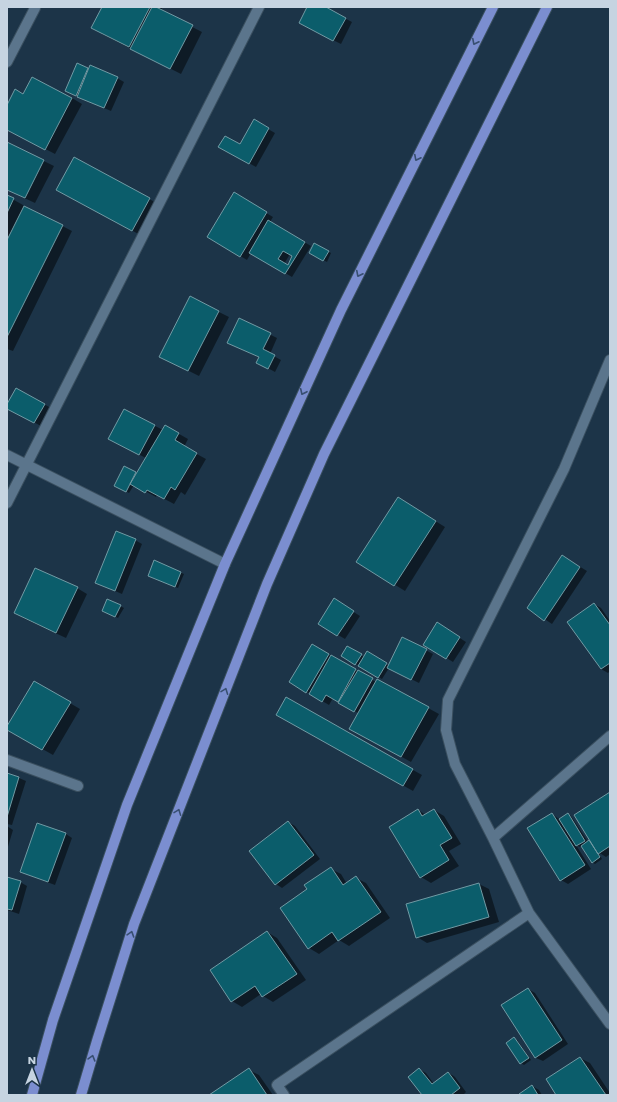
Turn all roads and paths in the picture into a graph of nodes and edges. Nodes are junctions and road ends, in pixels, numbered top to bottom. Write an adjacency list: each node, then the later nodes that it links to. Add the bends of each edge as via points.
1 (259, 7): 8 (street)
2 (493, 7): 10 (main road, one-way to 10, via 341,310)
3 (548, 7): 18 (main road, one-way to 3, via 134,924 267,584 324,454)
4 (35, 8): 5 (street)
5 (7, 62)
6 (610, 360): 14 (street, via 564,469 448,700 446,730 455,764)
7 (7, 455): 8 (street)
8 (26, 465): 9 (street); 10 (street)
9 (7, 503)
10 (225, 564): 17 (main road, via 128,805 53,1020)
11 (610, 736): 14 (street)
12 (7, 760): 13 (street)
13 (78, 786)
14 (493, 838): 15 (street)
15 (529, 913): 16 (street); 19 (street, via 277,1085)
16 (610, 1024)
17 (32, 1095)
18 (81, 1095)
19 (284, 1095)

